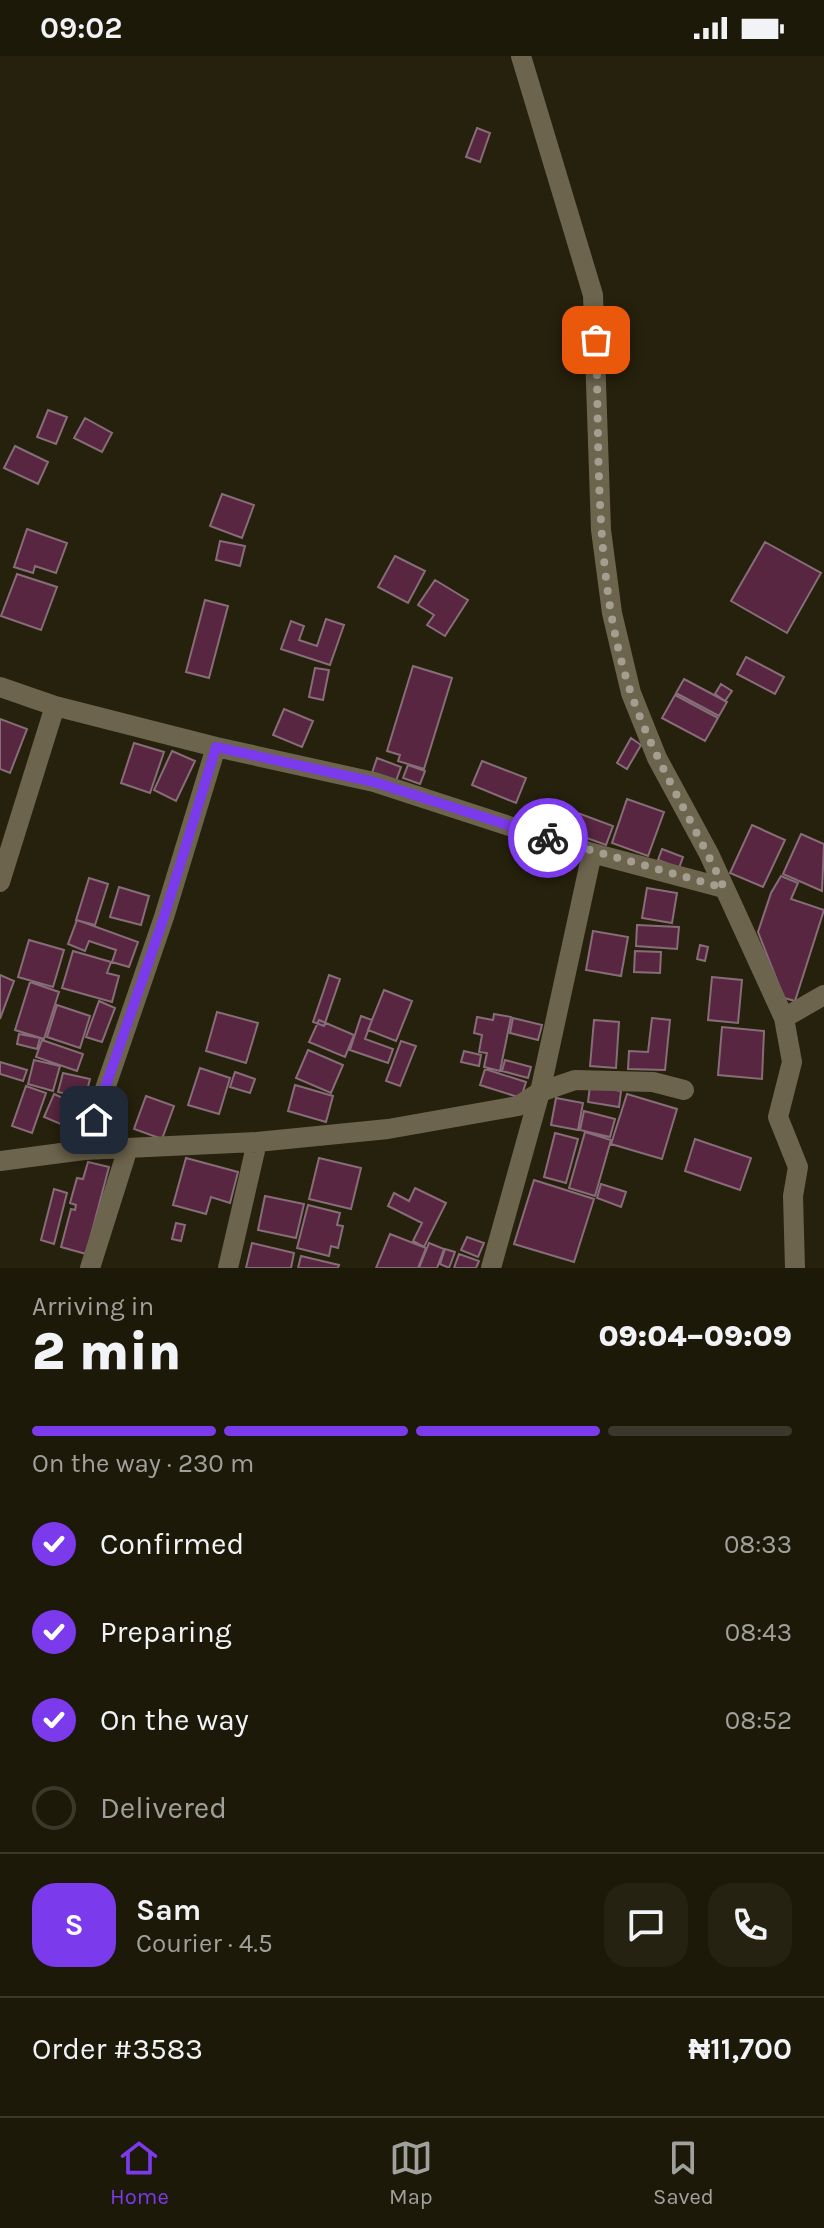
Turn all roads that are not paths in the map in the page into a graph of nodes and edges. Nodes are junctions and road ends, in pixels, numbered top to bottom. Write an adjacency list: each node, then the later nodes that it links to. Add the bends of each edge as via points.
1 (521, 56): 7 (street, via 593,295 601,530 612,613 631,693 657,758)
2 (0, 687): 3 (street)
3 (55, 706): 4 (street); 6 (street)
4 (216, 747): 5 (street, via 374,782); 14 (street)
5 (592, 853): 7 (street); 11 (street)
6 (0, 882)
7 (724, 888): 9 (street)
8 (824, 995): 9 (street)
9 (784, 1018): 19 (street, via 792,1062 778,1117 798,1167 793,1196)
10 (684, 1090): 11 (street, via 653,1082 575,1080)
11 (540, 1092): 12 (street, via 518,1106 388,1129); 18 (street)
12 (257, 1142): 13 (street); 17 (street)
13 (128, 1148): 14 (street); 16 (street)
14 (84, 1150): 15 (street)
15 (0, 1161)
16 (90, 1268)
17 (228, 1268)
18 (491, 1268)
19 (795, 1268)

